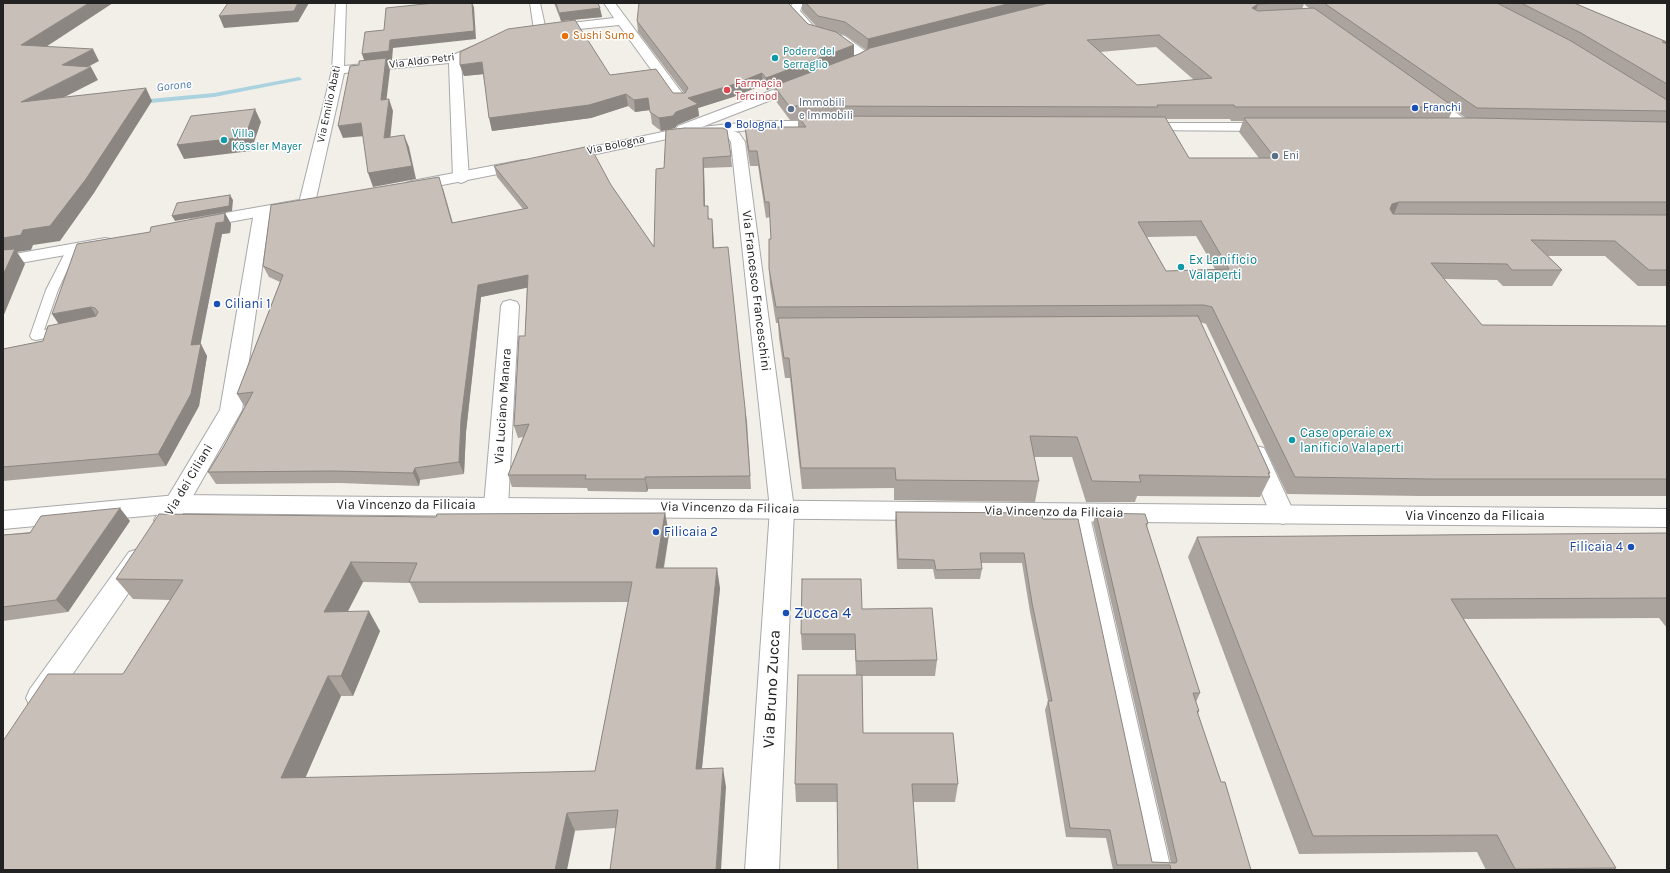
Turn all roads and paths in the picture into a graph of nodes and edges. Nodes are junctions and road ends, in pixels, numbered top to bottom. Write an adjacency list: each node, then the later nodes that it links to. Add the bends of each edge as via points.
1 (341, 3): 13 (street, Via Emilio Abati)
2 (535, 3): 6 (street)
3 (609, 3): 5 (street)
4 (798, 3): 10 (street, via 794,11 814,32 841,39)
5 (621, 21): 6 (street); 16 (street)
6 (540, 30): 7 (street)
7 (526, 33)
8 (498, 39): 11 (street, Via Aldo Petri)
9 (880, 53): 10 (street)
10 (865, 57): 12 (street)
11 (455, 59): 13 (street, Via Aldo Petri); 26 (street)
12 (854, 63)
13 (338, 70): 29 (street, Via Emilio Abati)
14 (812, 79): 17 (street, Via Bologna)
15 (1414, 90): 22 (street)
16 (681, 101)
17 (737, 108): 18 (street); 25 (street, Via Bologna)
18 (760, 125): 19 (street); 25 (street)
19 (838, 125)
20 (1127, 126): 21 (street)
21 (1285, 127)
22 (1467, 127): 23 (street); 24 (street)
23 (1444, 128)
24 (1482, 128)
25 (672, 134): 26 (street, Via Bologna); 40 (street, Via Francesco Franceschini, via 725,134 734,136 738,142 769,331)
26 (461, 178): 27 (street, Via Bologna)
27 (400, 188)
28 (322, 201): 29 (street)
29 (307, 203): 30 (street)
30 (262, 212): 31 (street); 38 (street, Via dei Ciliani, via 231,410)
31 (181, 227)
32 (119, 240): 33 (street)
33 (72, 249): 34 (street); 36 (lane, via 52,290 36,336)
34 (3, 261)
35 (510, 306): 39 (street, Via Luciano Manara)
36 (74, 328)
37 (1248, 436): 42 (street)
38 (177, 504): 39 (street, Via Vincenzo da Filicaia); 44 (street, Via Vincenzo da Filicaia); 45 (street, Via dei Ciliani)
39 (496, 506): 40 (street, Via Vincenzo da Filicaia)
40 (782, 509): 41 (street, Via Vincenzo da Filicaia); 46 (street, Via Bruno Zucca)
41 (1081, 512): 42 (street, Via Vincenzo da Filicaia); 47 (lane)
42 (1283, 514): 43 (street, Via Vincenzo da Filicaia)
43 (1667, 518)
44 (3, 520)
45 (26, 719)
46 (762, 870)
47 (1160, 870)

